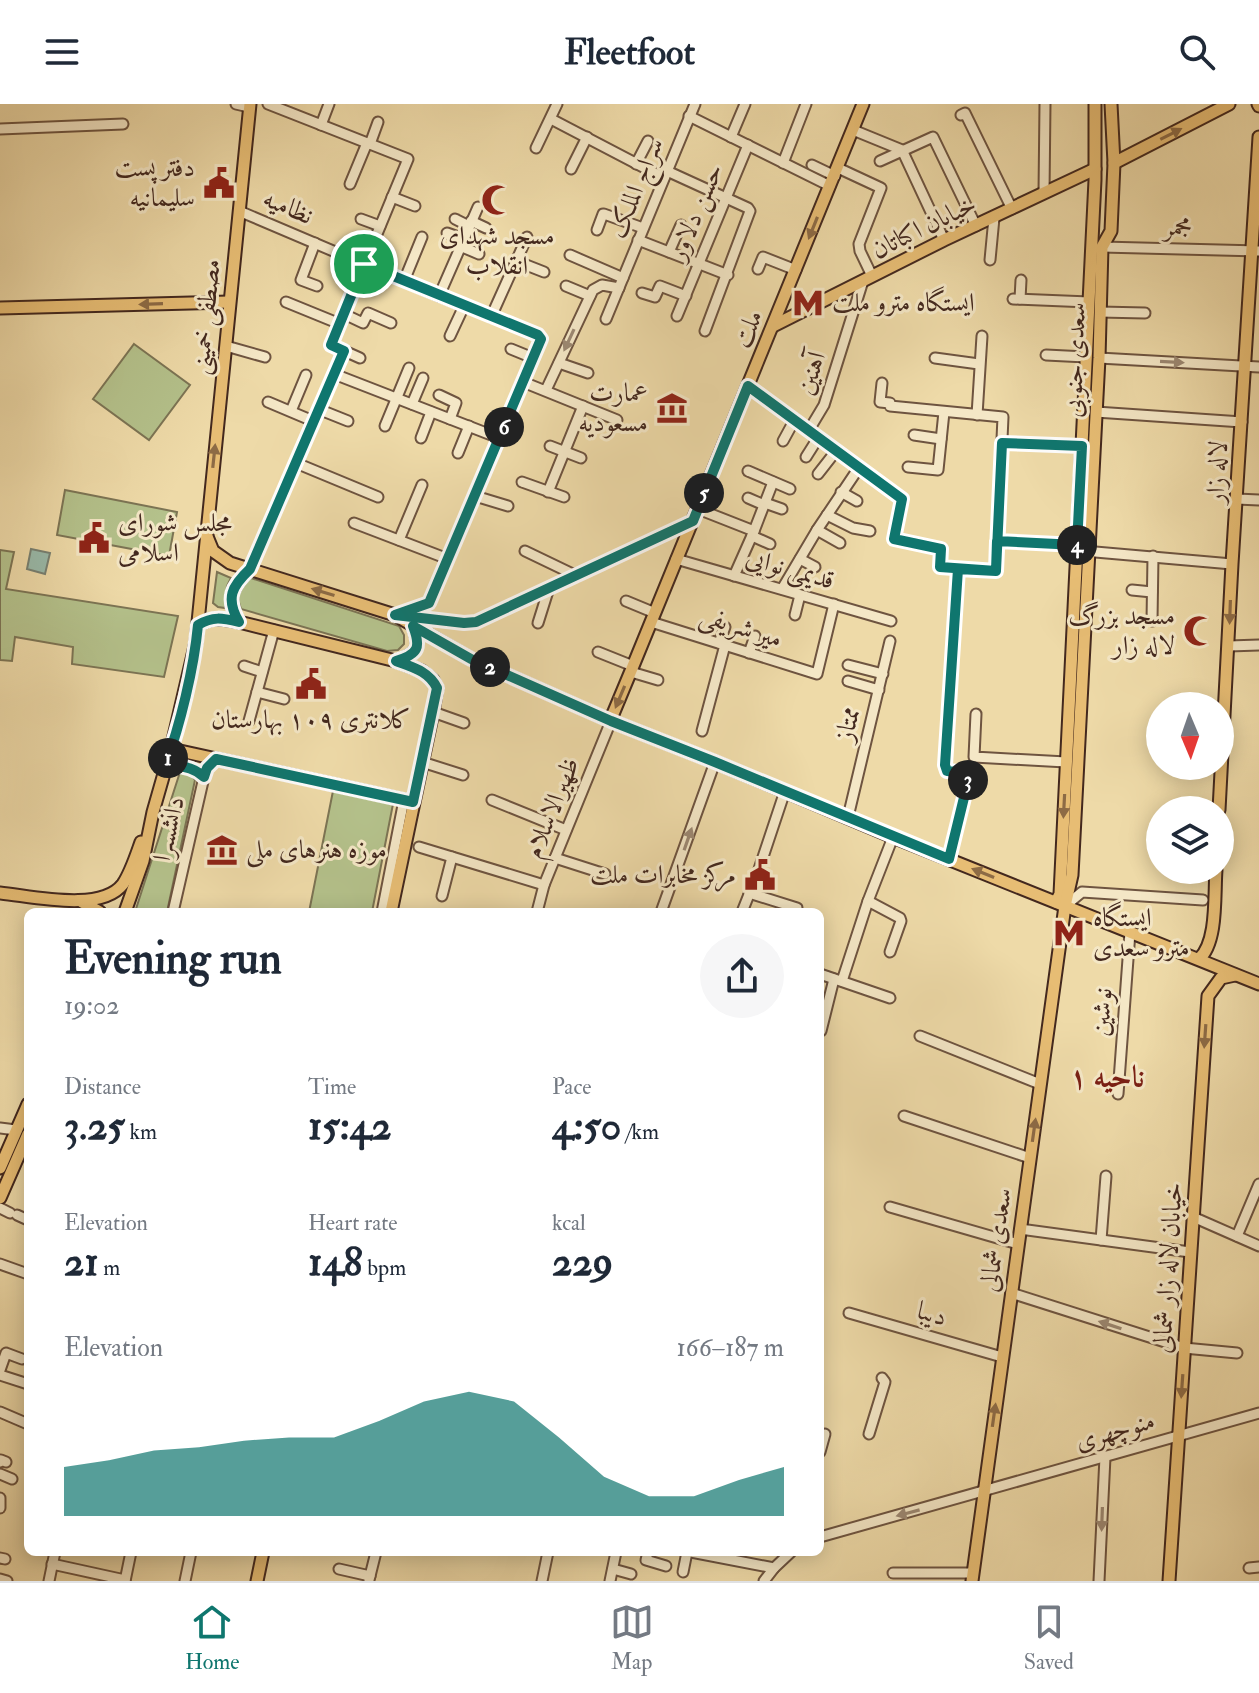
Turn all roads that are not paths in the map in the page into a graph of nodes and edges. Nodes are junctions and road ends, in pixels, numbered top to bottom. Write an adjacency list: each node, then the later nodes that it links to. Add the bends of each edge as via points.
1 (236, 104): 12 (street)
2 (268, 104): 19 (street)
3 (329, 104): 19 (street)
4 (557, 104): 16 (street)
5 (745, 104): 23 (street)
6 (806, 104): 31 (street)
7 (863, 104): 21 (main road, ملت)
8 (1045, 104): 41 (street)
9 (1095, 104): 36 (main road, سعدی جنوبی)
10 (1111, 104): 32 (main road, سعدی جنوبی)
11 (1229, 104): 32 (main road, one-way to 11)
12 (253, 105): 47 (main road, مصطفی خمینی)
13 (693, 105): 15 (street, سراج الملک)
14 (961, 115): 46 (street, via 965,113)
15 (689, 116): 23 (street); 38 (street, سراج الملک)
16 (551, 119): 22 (street); 28 (street)
17 (378, 122): 26 (street)
18 (123, 124): 20 (street)
19 (321, 125): 26 (street)
20 (0, 129)
21 (853, 130): 29 (street); 39 (main road, ملت)
22 (587, 137): 33 (street); 35 (street)
23 (731, 137): 27 (street)
24 (1259, 137): 37 (main road, لاله زار)
25 (648, 141): 33 (street)
26 (368, 144): 40 (street); 42 (street, via 408,159)
27 (748, 145): 31 (street); 43 (street, حسن دلاور)
28 (536, 148)
29 (902, 150): 30 (street); 54 (street, via 934,138); 62 (street)
30 (880, 161)
31 (783, 163): 39 (street)
32 (1114, 163): 65 (main road, سعدی جنوبی, via 1111,231)
33 (636, 164): 38 (street)
34 (812, 165): 39 (street)
35 (571, 169)
36 (1095, 169): 41 (main road, خیابان اکباتان); 65 (main road, via 1102,180); 91 (main road, سعدی جنوبی)
37 (1258, 171): 66 (main road, لاله زار)
38 (665, 175): 43 (street); 56 (street, سراج الملک)
39 (834, 177): 75 (main road, ملت, one-way to 75); 79 (street, via 881,188 859,244)
40 (350, 184)
41 (1044, 193): 46 (main road, خیابان اکباتان)
42 (392, 197): 44 (street); 53 (street)
43 (726, 198): 73 (street, حسن دلاور); 77 (street, via 751,214)
44 (415, 206)
45 (478, 207): 51 (street)
46 (1012, 209): 48 (main road, خیابان اکباتان)
47 (239, 211): 63 (street, نظامیه); 89 (main road, مصطفی خمینی)
48 (994, 218): 54 (main road, خیابان اکباتان); 70 (street)
49 (361, 219): 53 (street)
50 (455, 219): 51 (street)
51 (470, 224): 55 (street); 64 (street)
52 (681, 225): 67 (street)
53 (380, 226): 72 (street)
54 (976, 226): 62 (main road, خیابان اکباتان)
55 (486, 228)
56 (643, 228): 57 (street, via 604,214); 61 (street, سراج الملک)
57 (597, 230)
58 (447, 233): 64 (street)
59 (422, 237): 81 (street)
60 (527, 237): 71 (street)
61 (638, 240): 67 (street); 78 (street, سراج الملک)
62 (944, 240): 79 (main road, خیابان اکباتان)
63 (315, 243): 72 (street, نظامیه); 82 (street, via 301,280)
64 (462, 243): 68 (street); 87 (street)
65 (1102, 247): 66 (street, مجمر); 94 (main road, سعدی جنوبی)
66 (1256, 251): 117 (main road, لاله زار)
67 (669, 252): 73 (street)
68 (479, 254)
69 (570, 255): 78 (street)
70 (990, 260)
71 (516, 261): 76 (street); 98 (street)
72 (364, 264): 81 (street, نظامیه); 96 (street)
73 (698, 264): 77 (street); 88 (street, حسن دلاور)
74 (758, 269): 75 (street, via 765,252)
75 (796, 270): 102 (main road, ملت)
76 (544, 272)
77 (728, 275): 103 (street)
78 (623, 278): 84 (street, سراج الملک)
79 (868, 278): 102 (main road, خیابان اکباتان); 147 (street, آهنین, via 824,405)
80 (1021, 280): 91 (street, via 1017,299)
81 (404, 281): 87 (street, نظامیه)
82 (317, 286)
83 (566, 286): 85 (street)
84 (619, 288): 85 (street, via 602,285); 99 (street, سراج الملک)
85 (592, 293): 115 (street, one-way to 115)
86 (642, 293): 88 (street, via 655,297 661,286)
87 (439, 296): 92 (street, نظامیه)
88 (686, 296): 97 (street, حسن دلاور)
89 (229, 302): 93 (main road, one-way to 93); 106 (main road, مصطفی خمینی)
90 (286, 302): 101 (street)
91 (1089, 302): 111 (main road, سعدی جنوبی)
92 (464, 306): 98 (street, نظامیه); 104 (street)
93 (0, 308)
94 (1100, 312): 95 (street); 111 (main road, سعدی جنوبی)
95 (1145, 313)
96 (344, 314): 100 (street, via 363,323 368,313); 101 (street)
97 (677, 316)
98 (491, 317): 113 (street, نظامیه, via 539,337)
99 (606, 319)
100 (391, 323)
101 (340, 324): 108 (street, via 331,345)
102 (773, 326): 126 (main road, ملت)
103 (705, 331)
104 (450, 336)
105 (982, 336): 116 (street)
106 (226, 346): 110 (street); 189 (main road, مصطفی خمینی, one-way to 106)
107 (511, 349): 113 (street)
108 (344, 351): 112 (street); 121 (street)
109 (1046, 355): 111 (street)
110 (265, 357)
111 (1092, 357): 117 (street, one-way to 117); 137 (main road, سعدی جنوبی); 156 (main road, سعدی جنوبی)
112 (360, 358)
113 (533, 358): 124 (street)
114 (935, 358): 116 (street)
115 (559, 363): 120 (street); 127 (street)
116 (979, 364): 138 (street)
117 (1246, 367): 118 (street); 144 (main road, لاله زار)
118 (1259, 367)
119 (409, 368): 129 (street)
120 (588, 373)
121 (334, 374): 129 (street); 133 (street)
122 (306, 375): 134 (street)
123 (423, 378): 131 (street)
124 (523, 382): 127 (street); 150 (street)
125 (882, 383): 136 (street, via 880,402)
126 (748, 386): 140 (street); 182 (main road, ملت)
127 (546, 390): 132 (street)
128 (439, 395): 139 (street, via 456,403)
129 (396, 398): 131 (street); 145 (street)
130 (268, 402): 134 (street)
131 (412, 404): 135 (street)
132 (583, 406): 141 (street); 157 (street)
133 (318, 409): 142 (street); 143 (street)
134 (291, 411): 142 (street)
135 (431, 412): 139 (street); 149 (street)
136 (944, 412): 138 (street); 152 (street)
137 (1096, 412): 144 (street); 156 (main road, سعدی جنوبی)
138 (977, 415): 154 (street, via 1003,417)
139 (450, 419): 146 (street)
140 (795, 419): 147 (street); 153 (street)
141 (617, 420)
142 (313, 421): 162 (street)
143 (348, 421)
144 (1242, 422): 177 (main road, لاله زار)
145 (385, 426)
146 (469, 426): 150 (street); 159 (street)
147 (809, 430): 151 (street)
148 (914, 435): 152 (street)
149 (421, 438)
150 (499, 438): 173 (street)
151 (818, 438): 158 (street); 160 (street)
152 (941, 439): 163 (street, via 938,470)
153 (783, 441)
154 (1002, 443): 156 (street); 192 (street)
155 (550, 446): 157 (street)
156 (1088, 446): 195 (main road, سعدی جنوبی)
157 (564, 451): 161 (street); 171 (street)
158 (836, 451): 164 (street); 166 (street)
159 (458, 453)
160 (806, 457)
161 (581, 458)
162 (296, 463): 174 (street); 203 (street)
163 (908, 467)
164 (858, 469): 172 (street); 204 (street, via 902,499 894,539 941,549 940,567)
165 (748, 471): 168 (street)
166 (818, 474)
167 (522, 482): 171 (street)
168 (773, 482): 170 (street); 180 (street)
169 (422, 485): 191 (street)
170 (790, 489)
171 (548, 492): 175 (street)
172 (841, 492): 179 (street); 184 (street)
173 (475, 496): 181 (street); 198 (street)
174 (378, 497)
175 (564, 497)
176 (748, 498): 180 (street)
177 (1237, 499): 178 (street); 201 (main road, لاله زار)
178 (1259, 500)
179 (857, 501)
180 (764, 504): 183 (street); 190 (street)
181 (508, 506)
182 (698, 509): 185 (main road, ملت); 190 (street)
183 (782, 509)
184 (827, 515): 187 (street); 188 (street)
185 (693, 521): 199 (main road, ملت); 205 (street)
186 (354, 523): 191 (street)
187 (817, 530): 193 (street); 200 (street)
188 (870, 531)
189 (206, 534): 203 (main road, via 213,551); 221 (main road, مصطفی خمینی)
190 (753, 534): 194 (street); 206 (street)
191 (399, 540): 198 (street)
192 (997, 541): 195 (street); 204 (street, via 996,571)
193 (840, 543)
194 (770, 544)
195 (1083, 548): 197 (street); 253 (main road, سعدی جنوبی); 266 (main road, سعدی جنوبی)
196 (525, 551): 205 (street)
197 (1153, 556): 201 (street); 210 (street)
198 (448, 559): 214 (street, via 429,603)
199 (676, 559): 206 (street, قدیمی نوایی); 216 (main road, ملت)
200 (800, 559): 202 (street); 208 (street)
201 (1232, 564): 229 (main road, لاله زار, one-way to 229)
202 (815, 567)
203 (250, 569): 214 (main road, one-way to 203); 219 (main road, via 234,586 231,598)
204 (958, 569): 269 (street, via 945,765 947,771 970,773)
205 (577, 576): 207 (street)
206 (734, 576): 208 (street, قدیمی نوایی)
207 (549, 588): 214 (street, via 476,622); 220 (street)
208 (782, 589): 211 (street, قدیمی نوایی)
209 (1132, 590): 210 (street)
210 (1152, 592): 218 (street)
211 (800, 595): 213 (street, قدیمی نوایی); 215 (street)
212 (626, 601): 216 (street, میر شریفی)
213 (834, 604): 217 (street, قدیمی نوایی); 231 (street, میر شریفی, via 817,674)
214 (395, 615): 222 (main road)
215 (795, 615)
216 (653, 617): 227 (street, میر شریفی); 235 (main road, ملت)
217 (891, 621)
218 (1152, 621)
219 (239, 622): 221 (main road, via 221,618); 224 (main road)
220 (538, 623)
221 (198, 625): 249 (main road, مصطفی خمینی)
222 (413, 626): 232 (main road, via 418,646); 245 (main road, via 471,659)
223 (725, 627): 227 (street)
224 (274, 630): 232 (main road); 236 (street)
225 (755, 636): 231 (street)
226 (890, 641): 237 (street, ممتاز)
227 (722, 644): 231 (street, میر شریفی); 248 (street)
228 (1259, 645): 229 (street)
229 (1229, 646): 258 (main road, لاله زار)
230 (598, 652): 235 (street)
231 (749, 653)
232 (396, 661): 243 (main road, via 422,671 435,683)
233 (848, 665): 237 (street)
234 (244, 666): 236 (street)
235 (632, 669): 238 (street); 245 (main road, ملت, one-way to 245)
236 (262, 672): 241 (street)
237 (883, 674): 240 (street, ممتاز)
238 (658, 680)
239 (848, 681): 240 (street)
240 (879, 690): 262 (street, ممتاز)
241 (257, 692): 242 (street); 246 (street)
242 (284, 699)
243 (433, 712): 247 (street); 251 (main road)
244 (976, 714): 253 (street, via 974,757)
245 (609, 720): 252 (main road); 263 (street, ظهیرالاسلام)
246 (249, 721)
247 (464, 723)
248 (702, 731)
249 (171, 749): 250 (main road); 254 (main road, مصطفی خمینی)
250 (216, 759): 256 (street, دانشسرا); 260 (main road)
251 (422, 762): 255 (street); 260 (main road)
252 (715, 762): 257 (main road); 286 (street, one-way to 252)
253 (1066, 762): 266 (main road, سعدی جنوبی, one-way to 266)
254 (165, 766): 256 (street, via 196,770); 261 (main road, مصطفی خمینی)
255 (463, 775)
256 (204, 777): 282 (street, دانشسرا)
257 (785, 791): 262 (main road); 274 (street)
258 (1220, 796)
259 (492, 800): 263 (street)
260 (409, 801): 283 (street); 284 (main road)
261 (153, 812): 278 (main road, via 121,886); 281 (main road)
262 (848, 817): 264 (main road)
263 (566, 830): 268 (street, ظهیرالاسلام)
264 (893, 837): 269 (main road); 277 (street)
265 (419, 847): 267 (street)
266 (1068, 853): 279 (main road, سعدی جنوبی)
267 (452, 857): 272 (street); 275 (street)
268 (555, 858): 270 (street); 272 (street, ظهیرالاسلام)
269 (949, 859): 279 (main road, one-way to 269)
270 (605, 874)
271 (1215, 884): 291 (main road, via 1211,941)
272 (544, 885): 285 (street, ظهیرالاسلام)
273 (0, 893): 278 (main road)
274 (749, 893): 287 (street); 288 (street)
275 (442, 896)
276 (1203, 900): 279 (street, via 1082,892)
277 (868, 901): 290 (street, via 900,918); 294 (street)
278 (82, 902): 280 (main road)
279 (1060, 904): 289 (main road); 299 (main road, سعدی شمالی)
280 (93, 908)
281 (126, 908)
282 (174, 908)
283 (383, 908)
284 (392, 908)
285 (538, 908)
286 (662, 908)
287 (743, 908)
288 (797, 908)
289 (1130, 932): 291 (main road); 300 (street, نوشین)
290 (890, 952)
291 (1199, 959): 293 (main road)
292 (824, 975): 294 (street)
293 (1236, 975): 295 (main road); 311 (main road, خیابان لاله زار شمالی, one-way to 311, via 1221,978 1208,996)
294 (838, 980): 296 (street); 297 (street)
295 (1259, 984)
296 (890, 998)
297 (824, 1022)
298 (920, 1036): 299 (street)
299 (1040, 1084): 304 (main road, سعدی شمالی, one-way to 299)
300 (1118, 1094)
301 (904, 1116): 304 (street)
302 (0, 1128): 303 (street)
303 (22, 1132): 305 (main road); 308 (main road)
304 (1030, 1158): 313 (main road, سعدی شمالی)
305 (0, 1168)
306 (1106, 1176): 315 (street)
307 (1259, 1184): 314 (street)
308 (0, 1198)
309 (890, 1207): 316 (street)
310 (0, 1208): 312 (street)
311 (1193, 1217): 314 (street); 318 (main road, خیابان لاله زار شمالی)
312 (24, 1218)
313 (1020, 1229): 315 (street); 316 (main road, سعدی شمالی)
314 (1237, 1236): 317 (street)
315 (1101, 1240): 318 (street)
316 (1018, 1244): 321 (main road, سعدی شمالی)
317 (1259, 1246)
318 (1190, 1252): 323 (main road, خیابان لاله زار شمالی)
319 (0, 1264): 320 (street)
320 (24, 1273)
321 (1011, 1293): 323 (street, one-way to 321); 325 (main road, سعدی شمالی)
322 (849, 1313): 325 (street, دیبا)
323 (1184, 1348): 324 (street); 335 (main road, خیابان لاله زار شمالی, one-way to 335)
324 (1237, 1353)
325 (1002, 1357): 340 (main road, سعدی شمالی, one-way to 325)
326 (22, 1359): 327 (street)
327 (2, 1363): 329 (street)
328 (882, 1378): 334 (street)
329 (24, 1381)
330 (0, 1412): 332 (street)
331 (1259, 1413): 335 (street, منوچهری)
332 (24, 1422)
333 (825, 1434): 336 (street)
334 (869, 1434)
335 (1179, 1435): 337 (street, منوچهری); 375 (main road, خیابان لاله زار شمالی)
336 (824, 1438)
337 (1105, 1457): 340 (street, منوچهری); 374 (street, one-way to 374)
338 (0, 1474): 339 (street)
339 (12, 1479)
340 (984, 1492): 343 (street, منوچهری, one-way to 343); 365 (main road, سعدی شمالی)
341 (0, 1498): 342 (street)
342 (0, 1508)
343 (824, 1536)
344 (54, 1556): 355 (street)
345 (130, 1556): 368 (street)
346 (190, 1556): 369 (street)
347 (262, 1556): 370 (main road)
348 (375, 1556): 363 (street)
349 (547, 1556): 371 (street)
350 (615, 1556): 359 (street)
351 (647, 1556): 356 (street, via 646,1560)
352 (688, 1556): 360 (street)
353 (726, 1556): 357 (street)
354 (787, 1556): 357 (street)
355 (52, 1564): 367 (street); 368 (street)
356 (666, 1566)
357 (774, 1568): 373 (street)
358 (339, 1569): 363 (street)
359 (613, 1569): 362 (street); 372 (street)
360 (683, 1572)
361 (893, 1573): 365 (street)
362 (631, 1574)
363 (369, 1578)
364 (0, 1579): 366 (street)
365 (972, 1579)
366 (7, 1581)
367 (49, 1581)
368 (125, 1581)
369 (185, 1581)
370 (257, 1581)
371 (542, 1581)
372 (610, 1581)
373 (764, 1581)
374 (1099, 1581)
375 (1169, 1581)

